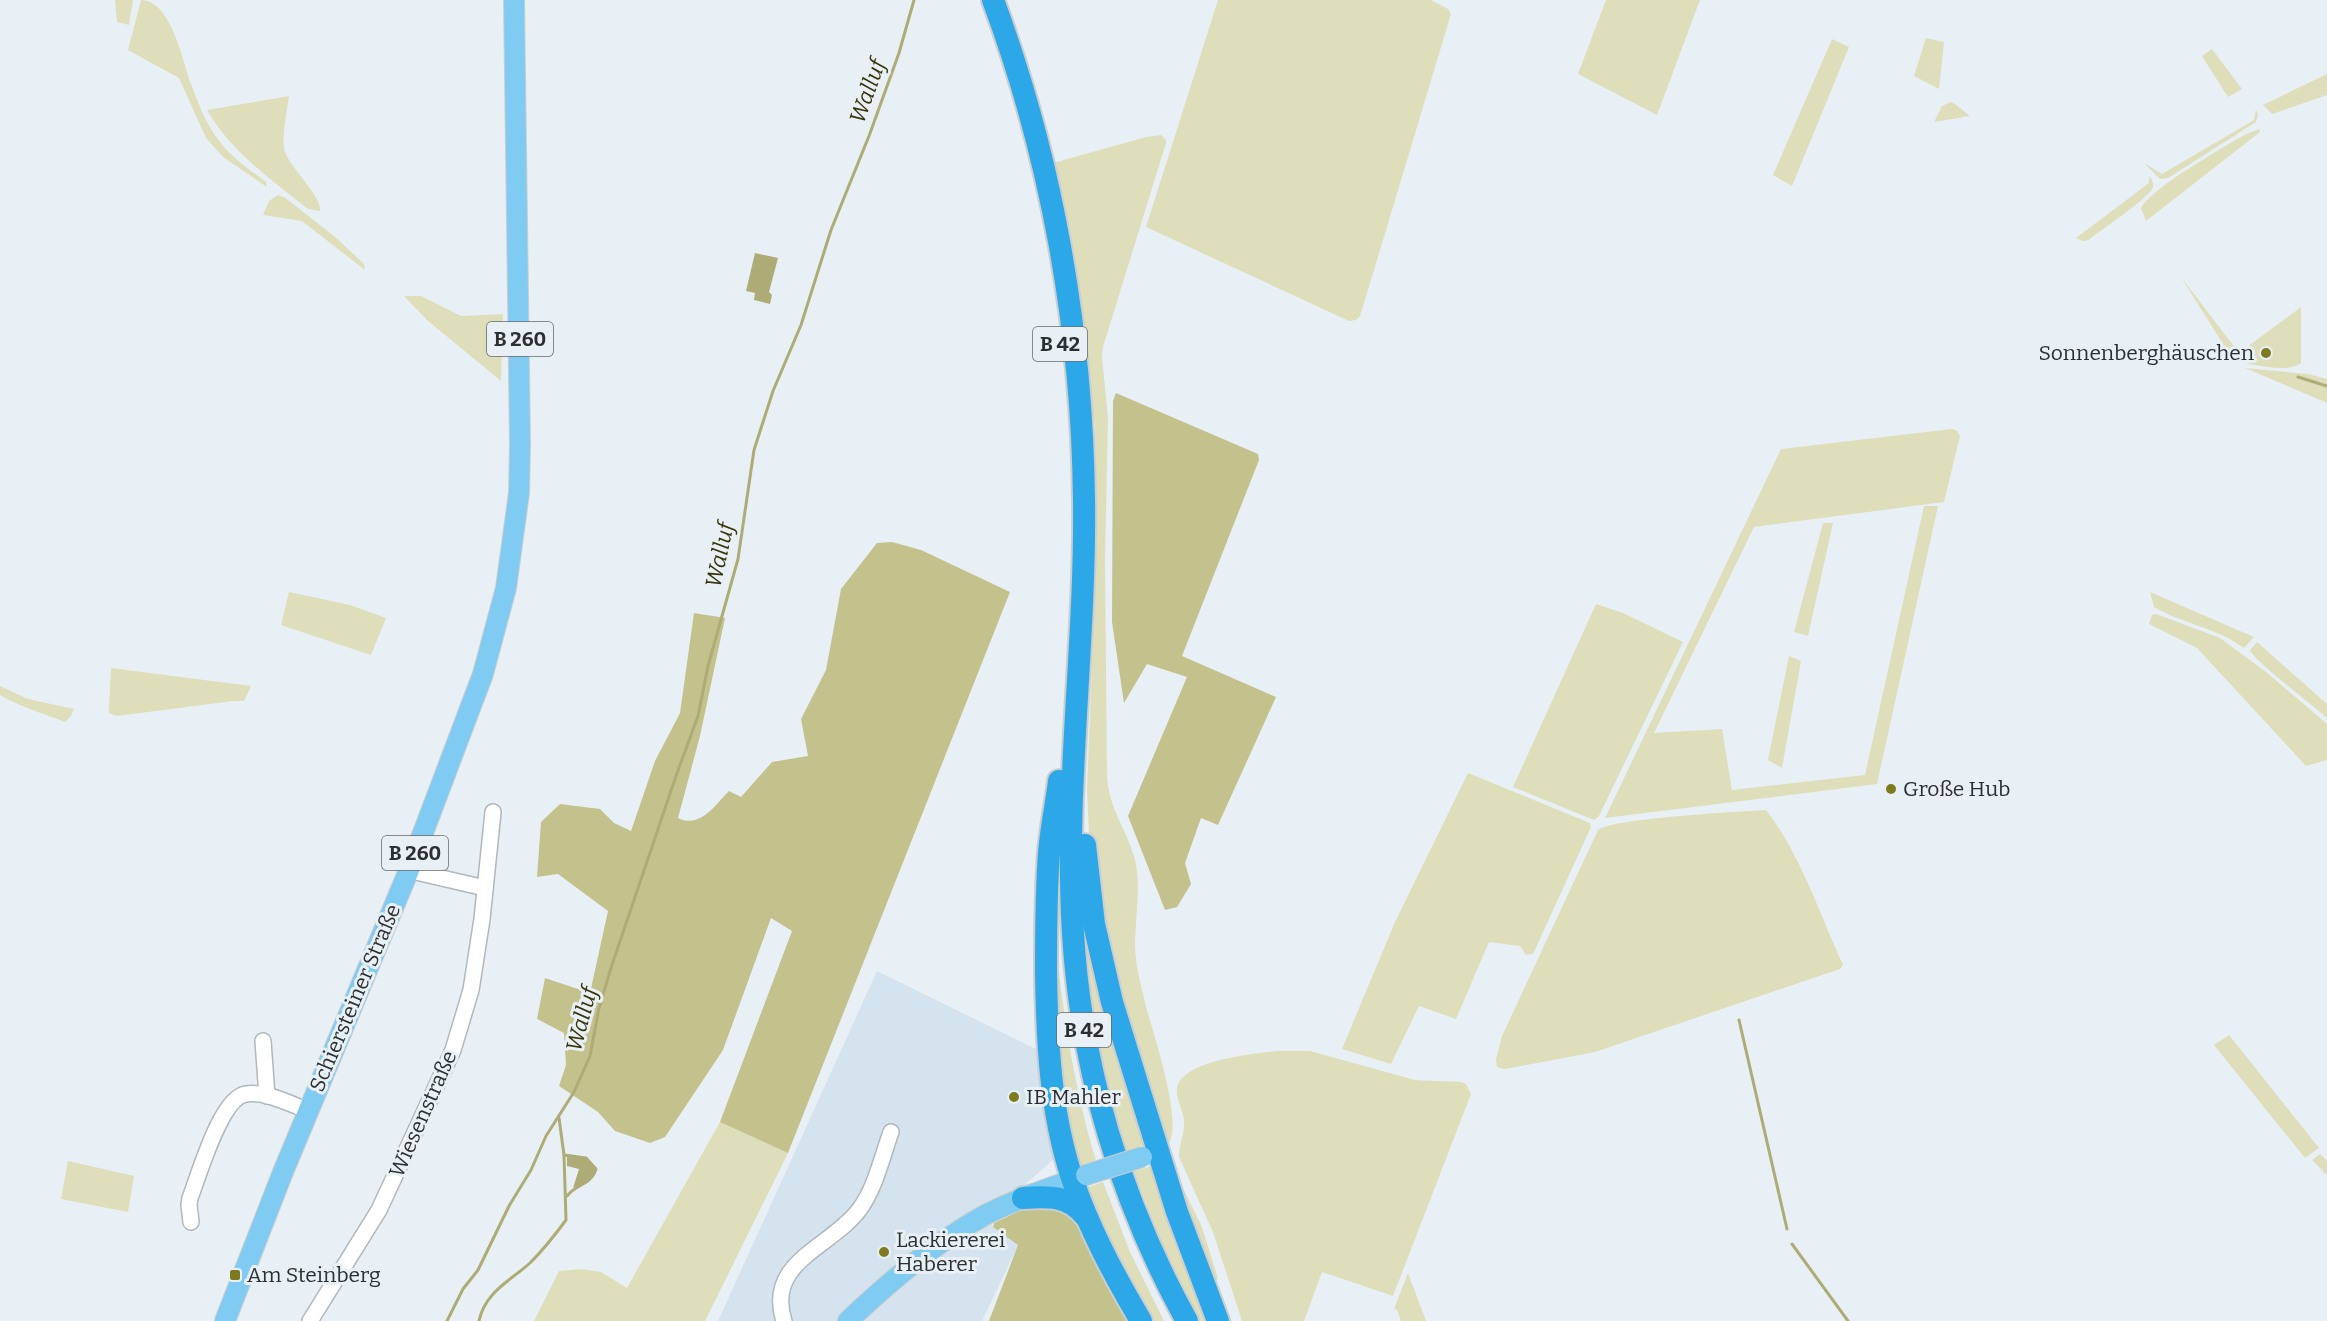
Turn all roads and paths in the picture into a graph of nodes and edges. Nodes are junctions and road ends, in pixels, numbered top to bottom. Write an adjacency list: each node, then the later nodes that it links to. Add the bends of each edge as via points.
1 (514, 0): 12 (main road, Schiersteiner Straße / B 260, via 519,493 506,588 483,674 409,870)
2 (978, 0): 4 (highway, B 42)
3 (993, 0): 4 (highway, B 42, via 1024,95)
4 (1040, 185): 5 (highway, B 42, via 1068,295 1083,439); 6 (highway, B 42, via 1063,376 1069,465)
5 (1077, 721): 14 (highway, via 1082,820 1094,924); 25 (highway, B 42, via 1072,902 1086,1040 1097,1092 1128,1194)
6 (1059, 781): 15 (highway, via 1048,865 1047,1018 1053,1096 1063,1144); 24 (highway, B 42, via 1060,938 1073,1047 1093,1133 1117,1206)
7 (493, 812): 9 (street, Wiesenstraße)
8 (416, 872): 9 (street)
9 (485, 888): 20 (street, Wiesenstraße, via 471,990 453,1050 379,1210)
10 (263, 1041): 11 (street)
11 (267, 1096): 12 (street); 18 (street, via 244,1094 228,1105 190,1198)
12 (309, 1111): 19 (main road, Schiersteiner Straße / B 260)
13 (891, 1132): 21 (street, via 867,1197 857,1213 796,1264 785,1278 780,1295)
14 (1150, 1155): 15 (main road, bridge); 26 (highway)
15 (1079, 1178): 16 (main road); 17 (highway)
16 (1023, 1198): 17 (highway, via 1047,1196 1065,1200); 22 (main road, via 965,1227)
17 (1088, 1221): 23 (highway)
18 (191, 1222)
19 (225, 1321)
20 (310, 1321)
21 (784, 1321)
22 (848, 1321)
23 (1141, 1321)
24 (1170, 1321)
25 (1187, 1321)
26 (1218, 1321)

